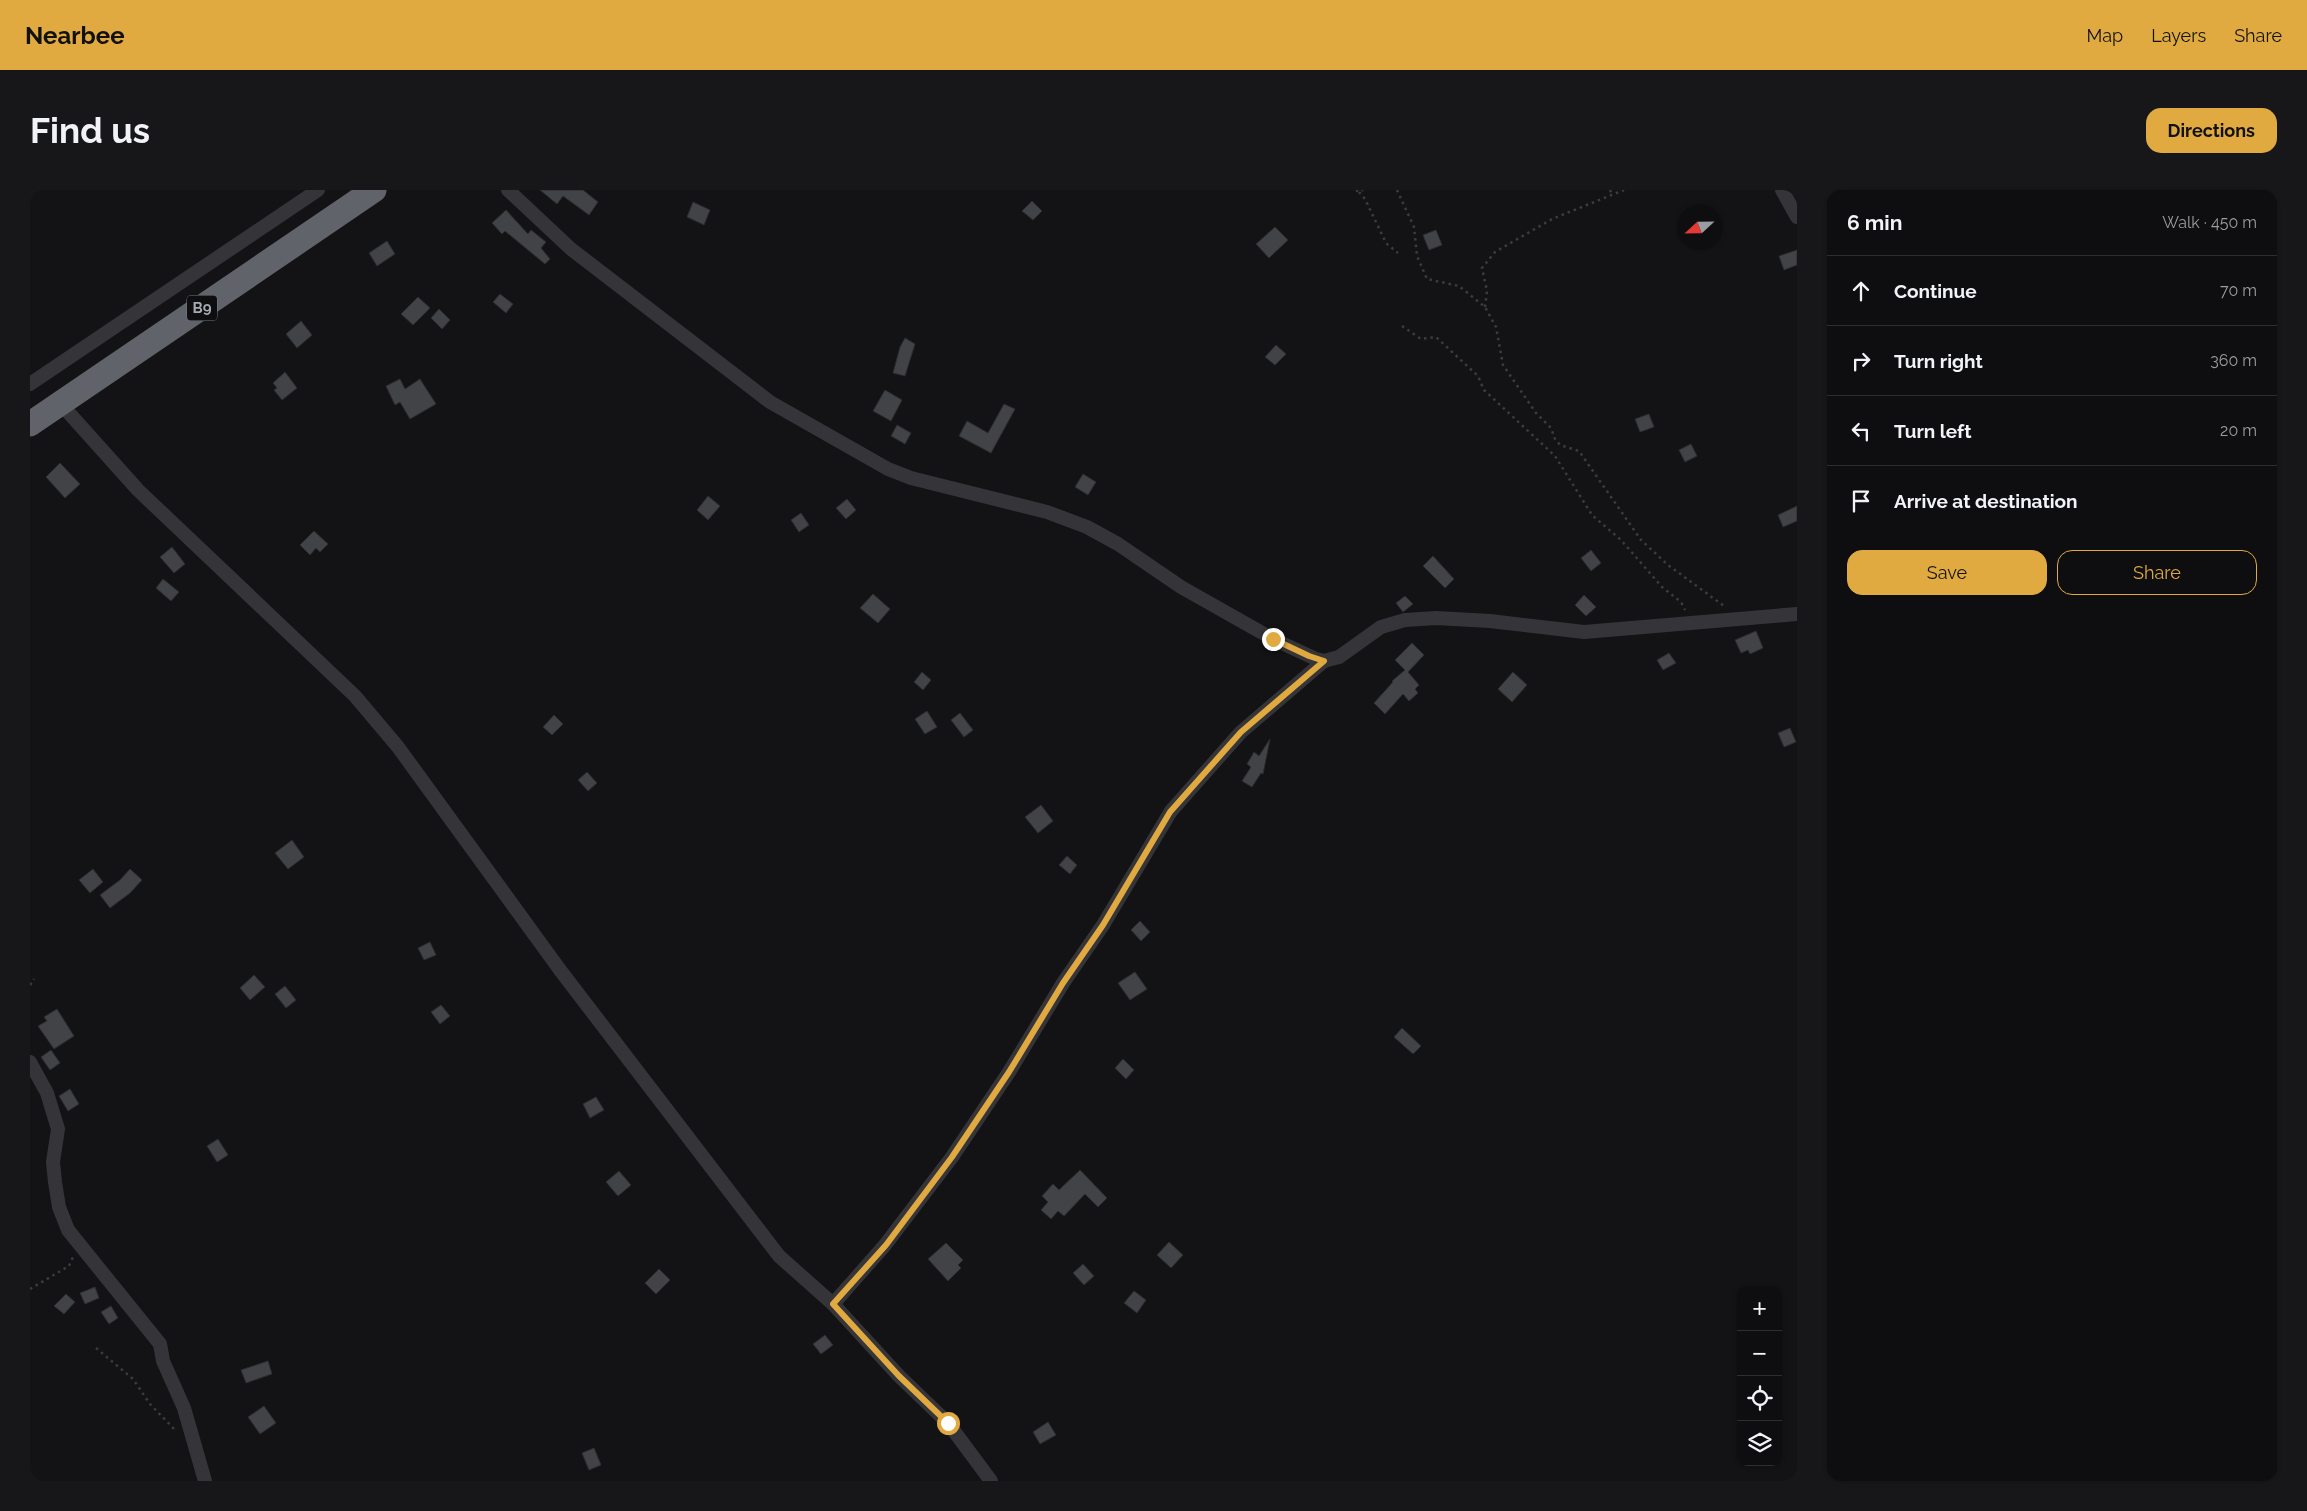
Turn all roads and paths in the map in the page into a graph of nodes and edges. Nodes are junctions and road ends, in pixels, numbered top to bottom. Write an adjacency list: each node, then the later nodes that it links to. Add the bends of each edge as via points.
1 (318, 190): 15 (street)
2 (374, 190): 16 (highway, B9)
3 (508, 190): 21 (street, via 571,249 770,402 888,469 911,478 1048,512 1087,527 1242,622 1291,649)
4 (1363, 190): 9 (path)
5 (1397, 190): 13 (path, via 1414,227 1417,256 1427,278 1459,286)
6 (1610, 190): 10 (path)
7 (1624, 190): 10 (path)
8 (1782, 190): 11 (street)
9 (1357, 191): 12 (path, via 1365,200 1386,243)
10 (1612, 194): 13 (path, via 1552,219 1495,252 1482,268 1487,291)
11 (1797, 217)
12 (1398, 254)
13 (1485, 307): 19 (path, via 1496,327 1503,366 1551,428 1560,445 1579,451 1641,540 1668,565)
14 (1402, 326): 20 (path, via 1421,339 1436,337 1478,376 1484,390 1555,456 1592,515 1621,540 1662,587 1681,602)
15 (30, 384)
16 (60, 403): 17 (highway, B9); 27 (street, via 138,490 355,696 398,747 560,970 779,1256)
17 (30, 424)
18 (1797, 614): 19 (street)
19 (1739, 618): 20 (street)
20 (1690, 622): 21 (street, via 1584,632 1490,621 1405,620 1381,627 1339,657)
21 (1324, 661): 27 (street, via 1241,732 1170,812 1103,925 952,1157 886,1245)
22 (34, 979): 23 (path)
23 (30, 985)
24 (30, 1062): 25 (street, via 47,1093 58,1128 53,1162 56,1196 68,1230)
25 (79, 1245): 26 (path, via 69,1266); 30 (street, via 160,1344 163,1361 184,1408)
26 (30, 1289)
27 (833, 1304): 31 (street, via 899,1376 948,1423)
28 (96, 1348): 29 (path, via 133,1379 150,1404)
29 (180, 1435)
30 (205, 1481)
31 (991, 1481)

